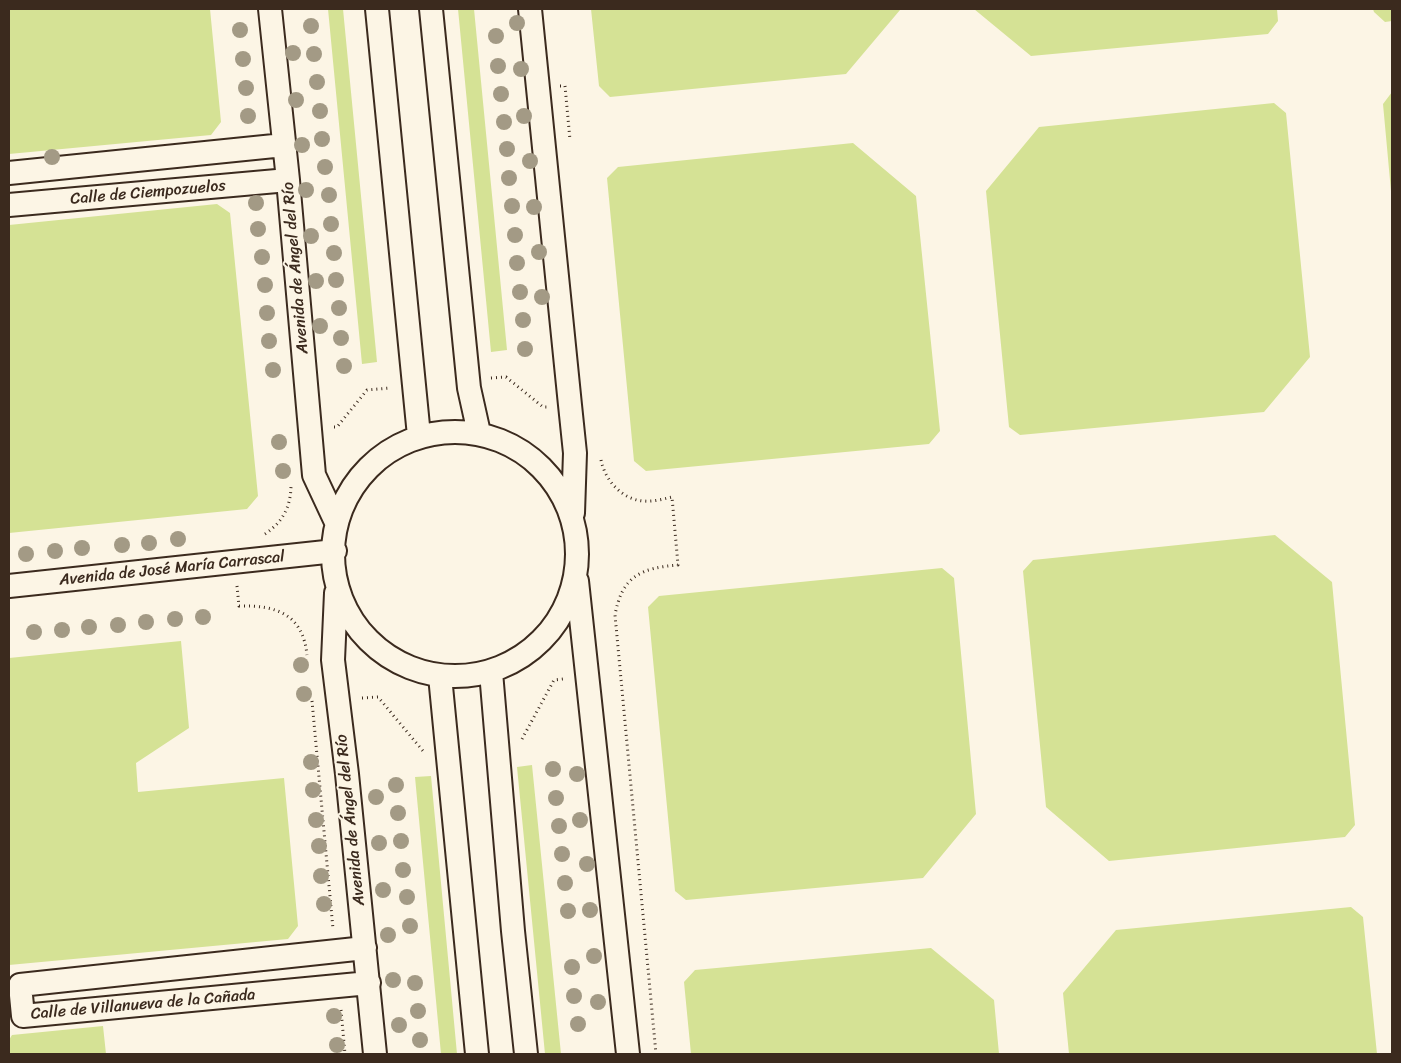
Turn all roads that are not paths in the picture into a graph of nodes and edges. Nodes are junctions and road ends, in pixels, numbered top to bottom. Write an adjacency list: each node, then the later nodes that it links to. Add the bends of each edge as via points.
1 (270, 9): 5 (street, Avenida de Ángel del Río)
2 (378, 9): 10 (street)
3 (431, 9): 9 (street, via 469,388)
4 (530, 9): 11 (street, via 574,443)
5 (284, 145): 6 (street, Calle de Ciempozuelos); 7 (street, Avenida de Ángel del Río)
6 (9, 173)
7 (288, 180): 8 (street, Calle de Ciempozuelos); 12 (street, Avenida de Ángel del Río, via 314,475)
8 (9, 205)
9 (479, 433): 10 (street, via 449,431); 11 (street, via 510,443 538,461 559,486)
10 (419, 436): 12 (street, via 390,449 366,469 348,494)
11 (573, 516): 14 (street, via 578,545)
12 (336, 522): 13 (street, Avenida de Ángel del Río)
13 (335, 551): 15 (street, Avenida de José María Carrascal); 16 (street, Avenida de Ángel del Río)
14 (576, 577): 17 (street, via 560,618 530,651); 24 (street)
15 (9, 586)
16 (336, 586): 18 (street, via 351,620 374,647 405,667); 19 (street, Avenida de Ángel del Río, via 333,660)
17 (491, 672): 18 (street, via 466,677); 23 (street)
18 (440, 676): 22 (street)
19 (365, 948): 20 (street, Avenida de Ángel del Río); 20 (street, Calle de Villanueva de la Cañada, via 20,986 23,1016)
20 (368, 983): 21 (street, Avenida de Ángel del Río)
21 (375, 1054)
22 (477, 1054)
23 (526, 1054)
24 (628, 1054)

